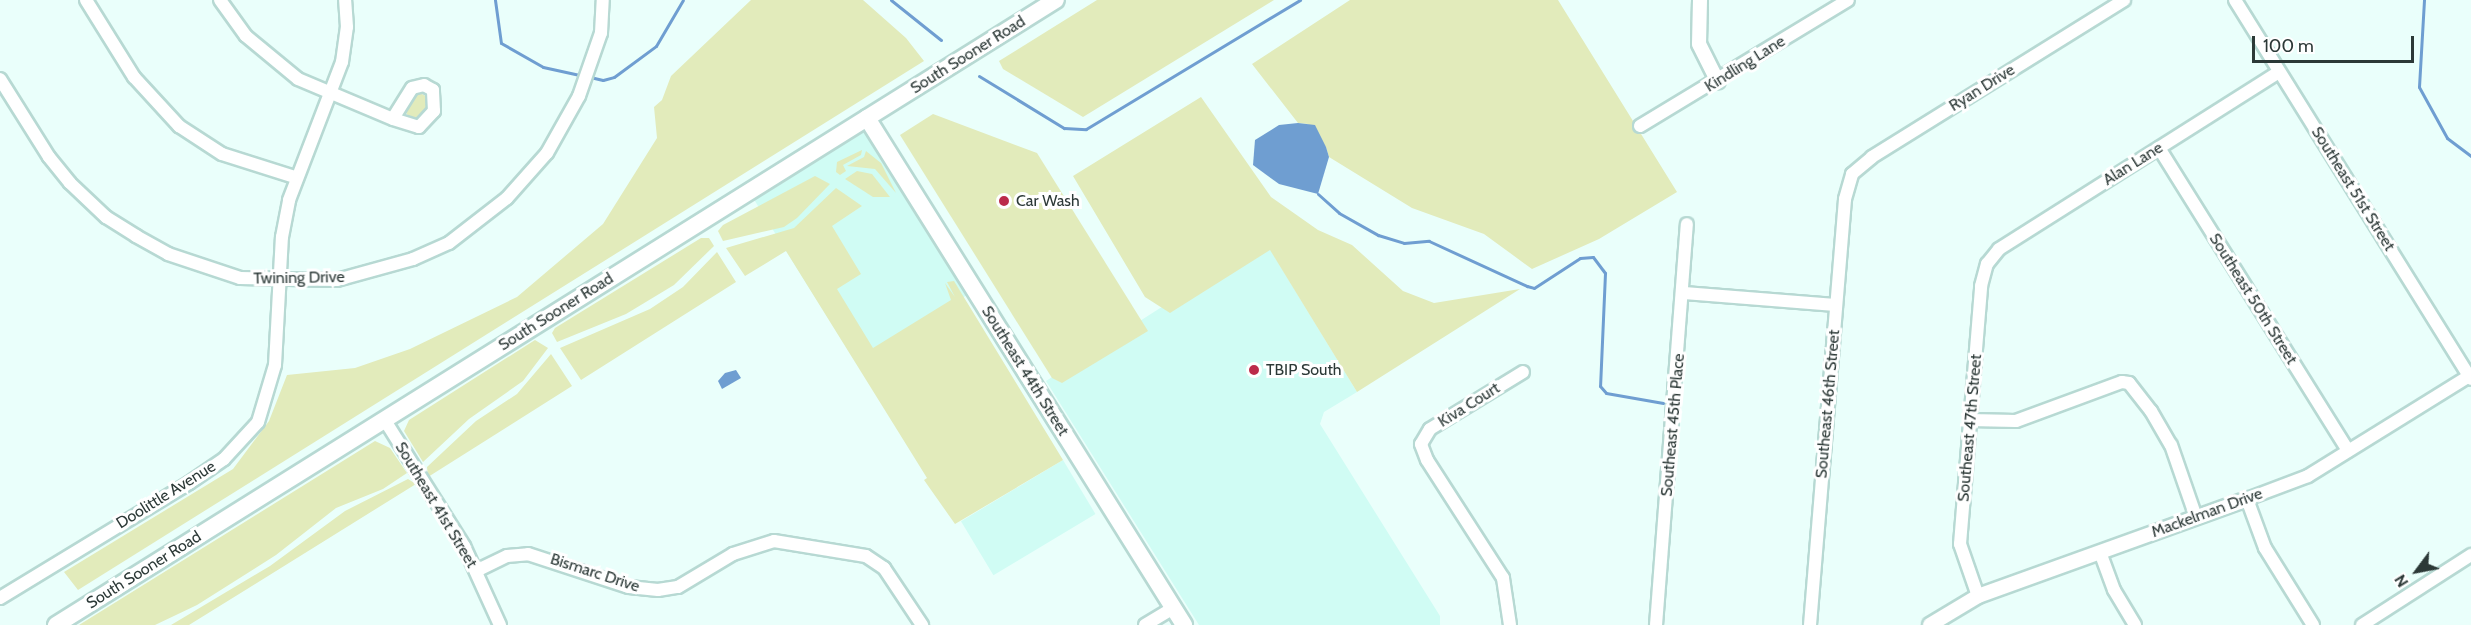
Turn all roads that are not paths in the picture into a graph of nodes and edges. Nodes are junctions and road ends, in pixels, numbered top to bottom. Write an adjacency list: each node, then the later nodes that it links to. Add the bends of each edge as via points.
1 (86, 0): 18 (street, via 139,84 178,126 222,154)
2 (220, 0): 13 (street, via 268,58 298,80)
3 (345, 0): 13 (street, Doolittle Avenue, via 346,43)
4 (603, 0): 22 (street, Twining Drive, via 601,33 585,82 547,153 507,198 449,243 373,273 337,280)
5 (1056, 0): 15 (main road, South Sooner Road)
6 (1700, 0): 12 (street, via 1699,44)
7 (1848, 0): 12 (street, Kindling Lane)
8 (2124, 0): 19 (street, Ryan Drive, via 1863,163)
9 (2235, 0): 10 (street, Southeast 51st Street)
10 (2279, 72): 17 (street, Alan Lane); 26 (street, Southeast 51st Street)
11 (0, 79): 22 (street, Twining Drive, via 51,160 106,217 168,254 200,266 240,278)
12 (1718, 82): 16 (street, Kindling Lane)
13 (330, 93): 14 (street); 18 (street, Doolittle Avenue)
14 (393, 118)
15 (867, 118): 27 (main road, South Sooner Road); 37 (main road, Southeast 44th Street)
16 (1640, 126)
17 (2159, 148): 21 (street, Alan Lane); 29 (street, Southeast 50th Street)
18 (295, 177): 22 (street, Doolittle Avenue, via 282,237)
19 (1848, 183): 24 (street, Southeast 46th Street)
20 (1687, 224): 23 (street, Southeast 45th Place)
21 (1989, 259): 28 (street, Southeast 47th Street, via 1981,286)
22 (278, 281): 36 (street, Doolittle Avenue, via 275,365 269,393 258,422 243,442 189,483)
23 (1684, 293): 24 (street); 44 (street, Southeast 45th Place)
24 (1836, 305): 45 (street, Southeast 46th Street)
25 (1523, 372): 43 (street, Kiva Court, via 1430,429 1421,444 1427,460 1503,578)
26 (2470, 377): 29 (street, Mackelman Drive)
27 (384, 419): 34 (street, Southeast 41st Street); 38 (main road, South Sooner Road)
28 (1970, 420): 31 (street, via 2016,421 2122,382 2129,383 2171,445); 35 (street, Southeast 47th Street, via 1960,544)
29 (2348, 451): 30 (street, Mackelman Drive, via 2308,476)
30 (2247, 499): 31 (street, Mackelman Drive); 48 (street, via 2265,548)
31 (2196, 517): 32 (street, Mackelman Drive)
32 (2100, 552): 35 (street, Mackelman Drive); 47 (street, via 2114,591)
33 (2471, 555): 49 (street)
34 (476, 571): 39 (street, Southeast 41st Street); 40 (street, Bismarc Drive, via 507,556 528,554 629,587 658,590 678,587 754,545 774,542 818,547 866,556 884,568)
35 (1978, 596): 46 (street, Mackelman Drive)
36 (0, 598)
37 (1173, 608): 41 (street); 42 (main road, Southeast 44th Street)
38 (56, 625)
39 (500, 625)
40 (922, 625)
41 (1146, 625)
42 (1184, 625)
43 (1510, 625)
44 (1656, 625)
45 (1810, 625)
46 (1930, 625)
47 (2135, 625)
48 (2313, 625)
49 (2362, 625)

